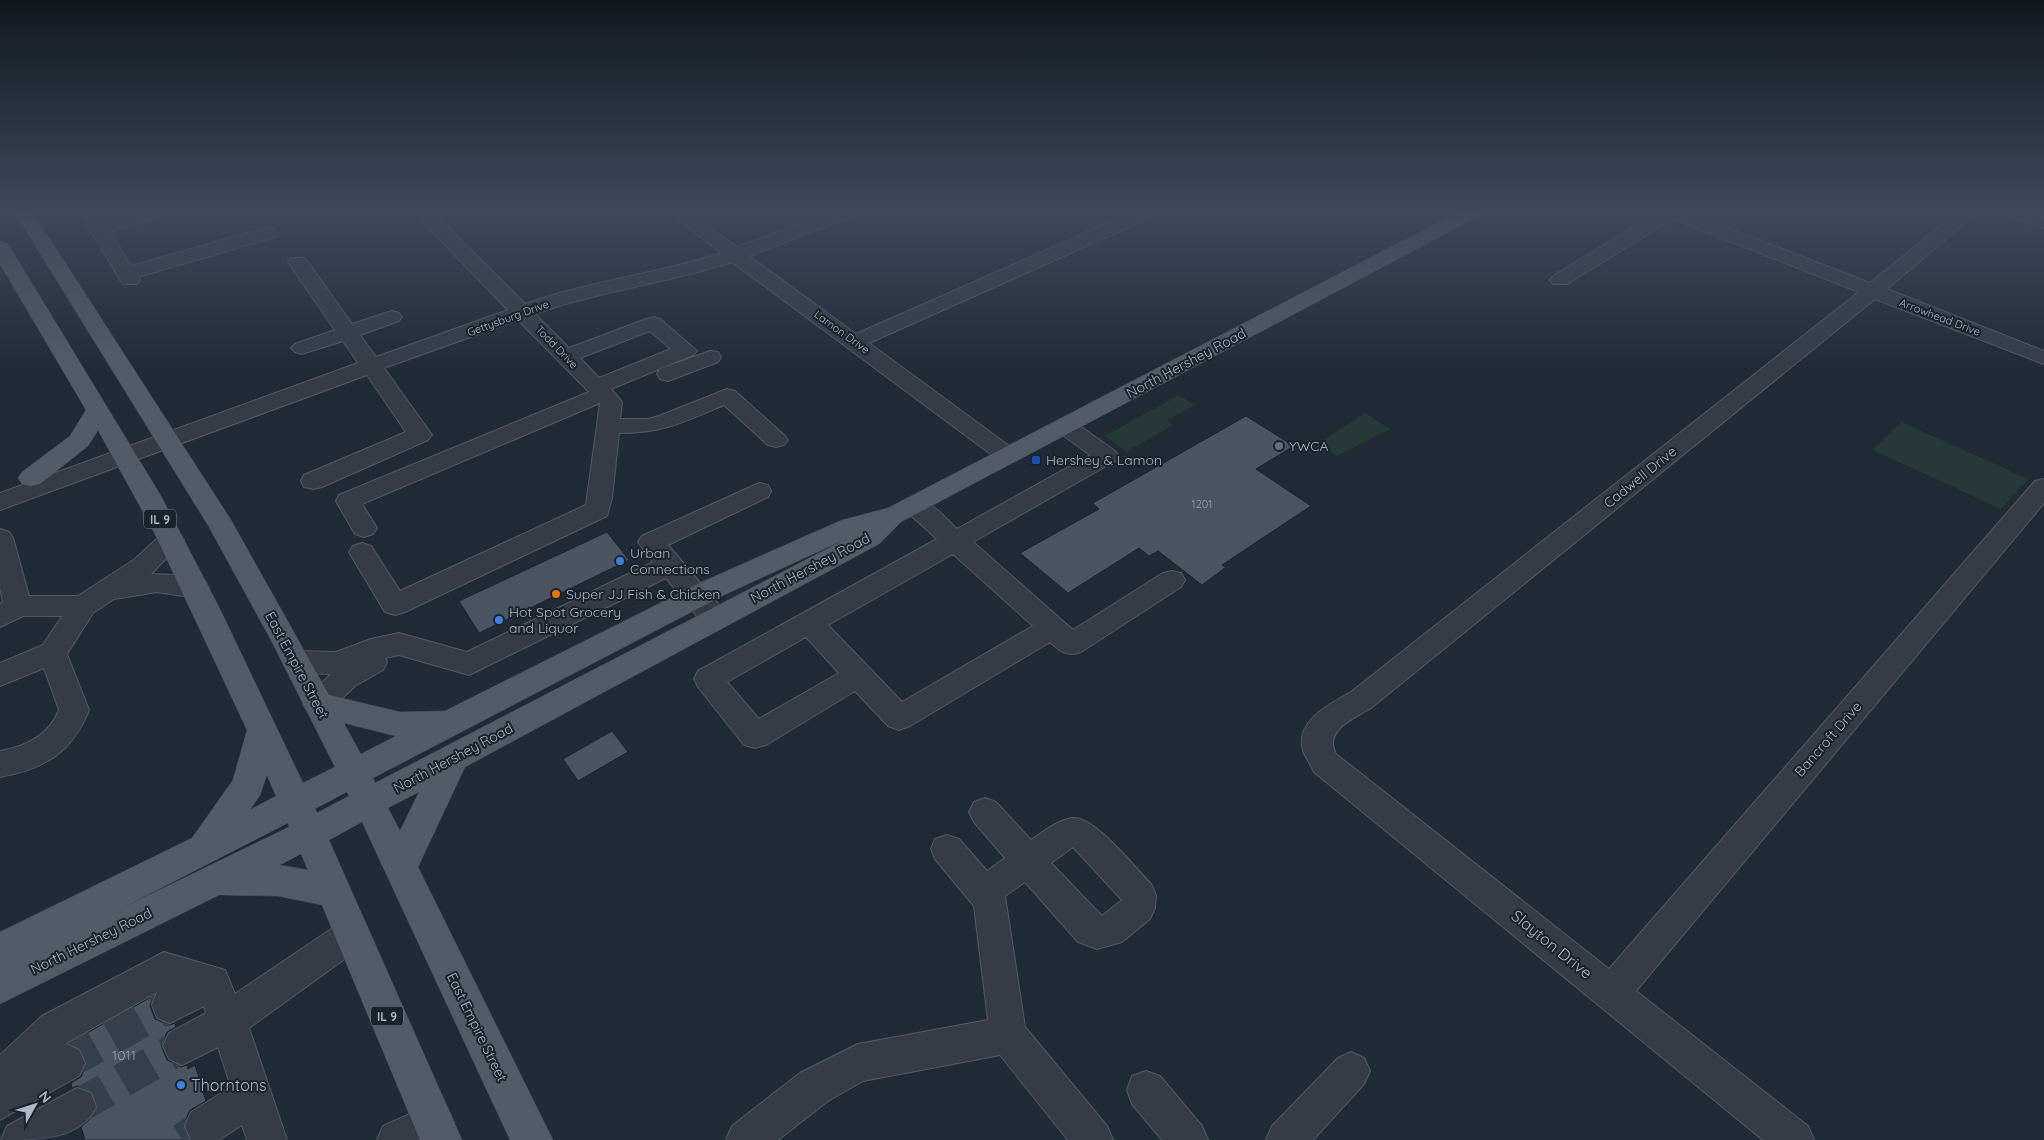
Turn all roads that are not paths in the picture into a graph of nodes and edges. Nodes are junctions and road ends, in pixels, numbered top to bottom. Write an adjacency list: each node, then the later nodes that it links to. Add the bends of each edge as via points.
1 (10, 264): 17 (main road, IL 9)
2 (54, 264): 31 (main road, East Empire Street)
3 (120, 264): 4 (street, via 128,277)
4 (168, 264)
5 (300, 264): 20 (street)
6 (475, 264): 18 (street, Todd Drive)
7 (701, 264): 18 (street, Gettysburg Drive, via 662,277 602,288)
8 (750, 264): 21 (street, Lamon Drive)
9 (1030, 264): 21 (street)
10 (1373, 264): 30 (main road, North Hershey Road)
11 (1586, 264): 14 (street)
12 (1805, 264): 16 (street, Arrowhead Drive)
13 (1906, 264): 16 (street, Cadwell Drive)
14 (1560, 280)
15 (0, 291): 17 (main road)
16 (1874, 291): 25 (street, Arrowhead Drive); 62 (street, Cadwell Drive, via 1361,700 1330,719 1319,730)
17 (26, 294): 28 (main road, IL 9)
18 (523, 312): 23 (street, Todd Drive); 26 (street, Gettysburg Drive)
19 (392, 317): 20 (street)
20 (347, 332): 22 (street); 26 (street)
21 (855, 342): 34 (street, Lamon Drive)
22 (302, 348)
23 (566, 356): 27 (street, Todd Drive); 27 (street, via 653,323 686,351)
24 (710, 357): 27 (street)
25 (2044, 358)
26 (372, 368): 31 (street, Gettysburg Drive); 36 (street, via 420,435)
27 (602, 393): 29 (street, via 611,402); 29 (street, via 348,501 395,605 598,510)
28 (98, 410): 33 (main road, IL 9); 35 (main road, via 79,441)
29 (608, 426): 32 (street, via 657,424 727,396)
30 (1065, 426): 34 (main road, North Hershey Road); 44 (street, via 1107,456)
31 (169, 438): 33 (street, Gettysburg Drive); 56 (main road, East Empire Street)
32 (776, 440)
33 (123, 452): 35 (street); 40 (street); 43 (main road, IL 9)
34 (1008, 456): 41 (main road, North Hershey Road)
35 (31, 478): 38 (street)
36 (313, 481)
37 (2044, 487): 79 (street, Bancroft Drive)
38 (0, 489)
39 (760, 491): 45 (street, via 652,542)
40 (0, 502)
41 (906, 510): 44 (street); 48 (main road, North Hershey Road, via 851,526); 51 (main road, North Hershey Road, via 870,538)
42 (0, 538): 50 (street)
43 (171, 540): 47 (main road, IL 9); 49 (street, via 144,566)
44 (954, 541): 52 (street); 53 (street)
45 (670, 565): 48 (street); 54 (street, via 470,664)
46 (1172, 580): 53 (street, via 1071,645)
47 (196, 588): 49 (street, via 161,581 144,582); 61 (main road, IL 9)
48 (696, 597): 51 (street); 60 (main road, North Hershey Road)
49 (90, 600): 50 (street); 55 (street)
50 (9, 611)
51 (715, 620): 63 (main road, North Hershey Road)
52 (809, 622): 57 (street); 57 (street, via 708,679 755,736)
53 (1052, 628): 57 (street, via 899,718)
54 (396, 645): 56 (street, via 371,650 338,663); 59 (street, via 345,678)
55 (52, 653): 58 (street); 64 (street, via 74,710 68,725 50,745 23,760)
56 (297, 662): 59 (main road, East Empire Street)
57 (858, 674)
58 (0, 675)
59 (318, 704): 60 (main road, via 400,725); 65 (main road, East Empire Street)
60 (451, 723): 65 (main road, North Hershey Road)
61 (262, 729): 66 (main road, IL 9); 71 (main road, via 248,785)
62 (1316, 744): 79 (street, Slayton Drive, via 1325,763)
63 (454, 758): 67 (main road, North Hershey Road); 72 (main road)
64 (0, 764)
65 (353, 774): 66 (main road, North Hershey Road); 67 (main road, East Empire Street)
66 (297, 802): 69 (main road, IL 9); 71 (main road, North Hershey Road)
67 (368, 803): 69 (main road, North Hershey Road); 72 (main road, East Empire Street)
68 (985, 812): 74 (street, via 1028,861)
69 (310, 833): 71 (main road, North Hershey Road); 73 (main road, IL 9)
70 (947, 849): 74 (street)
71 (209, 865): 73 (main road); 76 (main road, North Hershey Road); 78 (main road, North Hershey Road)
72 (400, 869): 96 (main road, East Empire Street)
73 (335, 892): 75 (main road, IL 9)
74 (984, 892): 82 (street, via 990,900)
75 (352, 934): 81 (street); 92 (main road, IL 9)
76 (0, 951)
77 (212, 982): 80 (street); 81 (street); 86 (street, via 164,969 55,1029)
78 (0, 986)
79 (1612, 992): 101 (street, Slayton Drive)
80 (170, 1005)
81 (228, 1021): 83 (street); 88 (street)
82 (1008, 1035): 97 (street, via 858,1063 814,1087); 98 (street)
83 (182, 1046)
84 (66, 1063): 89 (street)
85 (1351, 1070): 100 (street)
86 (0, 1081)
87 (1146, 1090): 99 (street)
88 (252, 1096): 91 (street); 93 (street)
89 (0, 1101)
90 (77, 1107): 94 (street)
91 (205, 1126)
92 (437, 1132): 95 (street)
93 (262, 1138)
94 (21, 1140)
95 (397, 1140)
96 (532, 1140)
97 (746, 1140)
98 (1093, 1140)
99 (1188, 1140)
100 (1286, 1140)
101 (1794, 1140)

